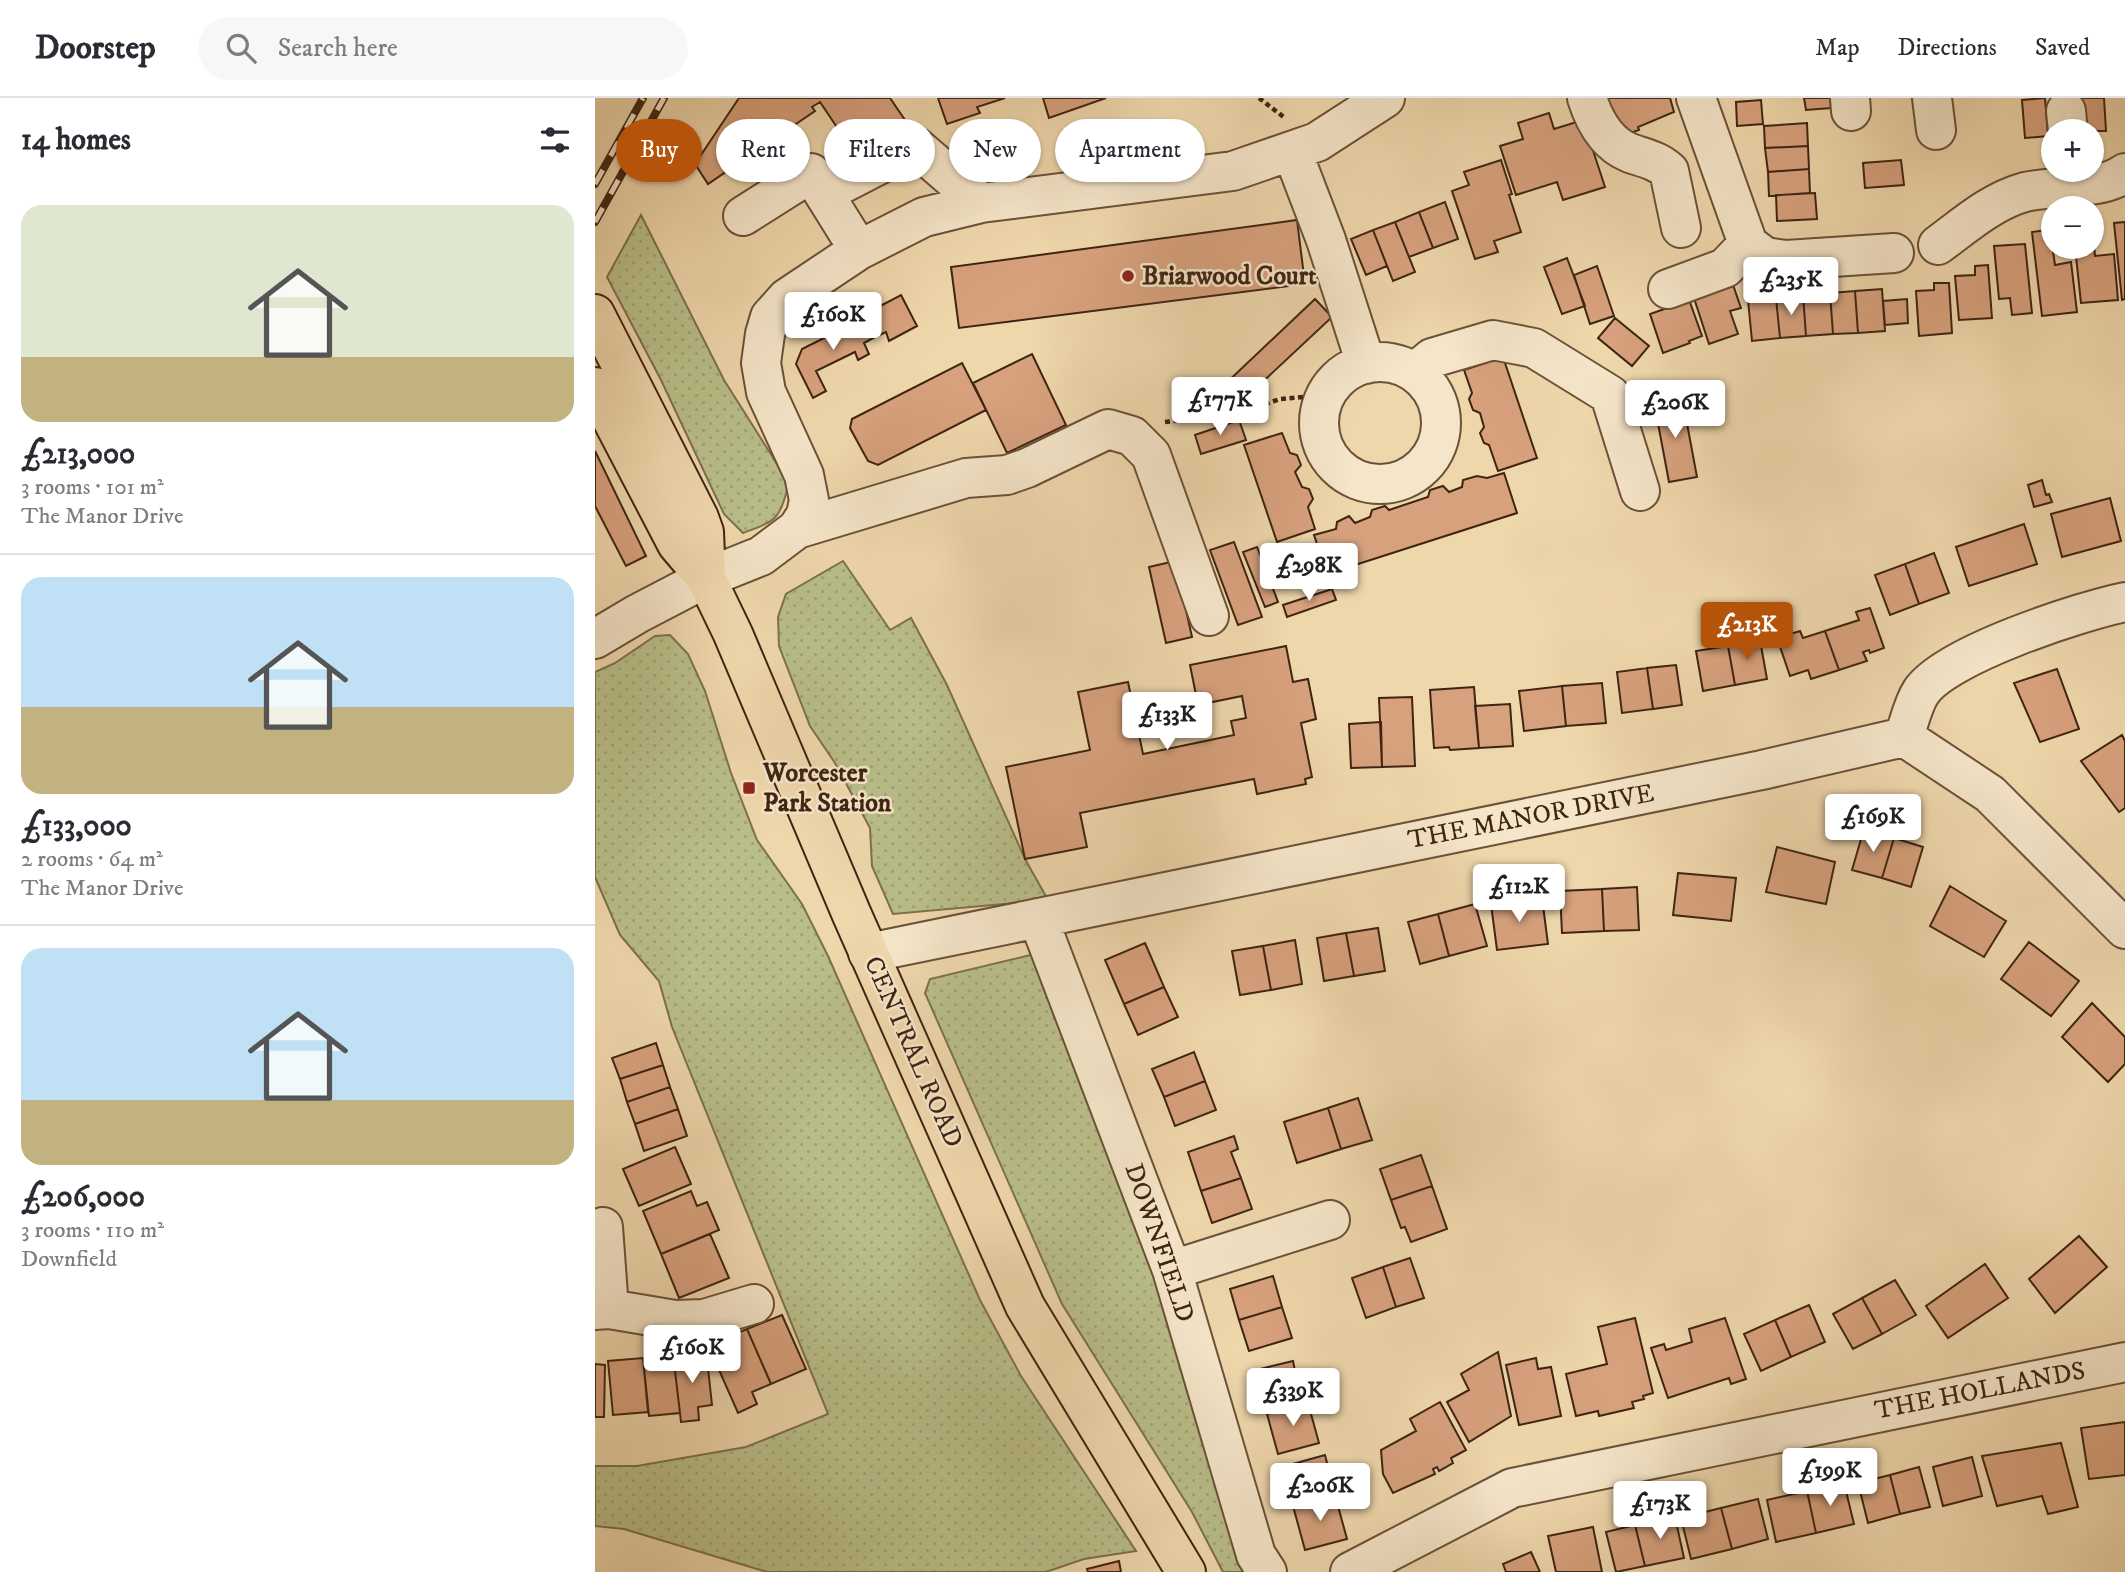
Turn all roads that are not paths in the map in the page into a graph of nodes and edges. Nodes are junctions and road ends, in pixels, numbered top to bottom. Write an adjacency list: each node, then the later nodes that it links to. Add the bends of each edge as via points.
1 (1385, 98): 4 (street, via 1317,142)
2 (1587, 98): 11 (street, via 1612,143 1669,171)
3 (1696, 98): 12 (street)
4 (1292, 151): 9 (street, via 1233,171); 18 (street, via 1327,240)
5 (2125, 173): 6 (street)
6 (2104, 181)
7 (2059, 182): 13 (street, via 1992,205)
8 (824, 193): 9 (street, via 915,146); 10 (street, via 811,173); 14 (street)
9 (981, 203): 14 (street, via 924,217)
10 (743, 216)
11 (1681, 228)
12 (1748, 244): 15 (street, via 1765,257 1786,260); 16 (street, via 1725,268)
13 (1938, 245)
14 (859, 250): 22 (street, via 787,298 770,317 765,334 761,363 766,392 804,475 809,500)
15 (1894, 253)
16 (1668, 289)
17 (595, 314): 23 (main road, CENTRAL ROAD, via 699,517)
18 (1366, 364): 19 (street, via 1395,364); 19 (street, via 1338,378 1319,414 1327,454 1359,481 1398,482 1429,460 1439,442 1439,404)
19 (1415, 372): 21 (street, via 1432,358 1493,340 1534,348 1610,395)
20 (595, 387): 23 (main road, CENTRAL ROAD, via 677,544)
21 (1640, 491)
22 (797, 529): 23 (street, via 761,556); 27 (street, via 966,478 1017,472 1108,429 1132,436 1151,455)
23 (706, 578): 26 (street); 32 (main road, CENTRAL ROAD)
24 (2125, 602): 29 (street, via 2004,641 1939,675 1921,691)
25 (595, 605): 26 (street)
26 (637, 614): 28 (street)
27 (1209, 616)
28 (595, 639)
29 (1904, 737): 30 (street, THE MANOR DRIVE, via 1762,771); 31 (street, via 1990,794)
30 (1038, 918): 32 (street, THE MANOR DRIVE); 35 (street, DOWNFIELD)
31 (2125, 929)
32 (868, 953): 39 (main road, CENTRAL ROAD, via 1025,1306)
33 (1331, 1220): 35 (street)
34 (603, 1227): 37 (street)
35 (1172, 1270): 40 (street, DOWNFIELD, via 1256,1555)
36 (754, 1304): 37 (street, via 704,1319 665,1320)
37 (602, 1309)
38 (2125, 1362): 41 (street, THE HOLLANDS, via 1512,1488)
39 (1186, 1572)
40 (1267, 1572)
41 (1350, 1572)

